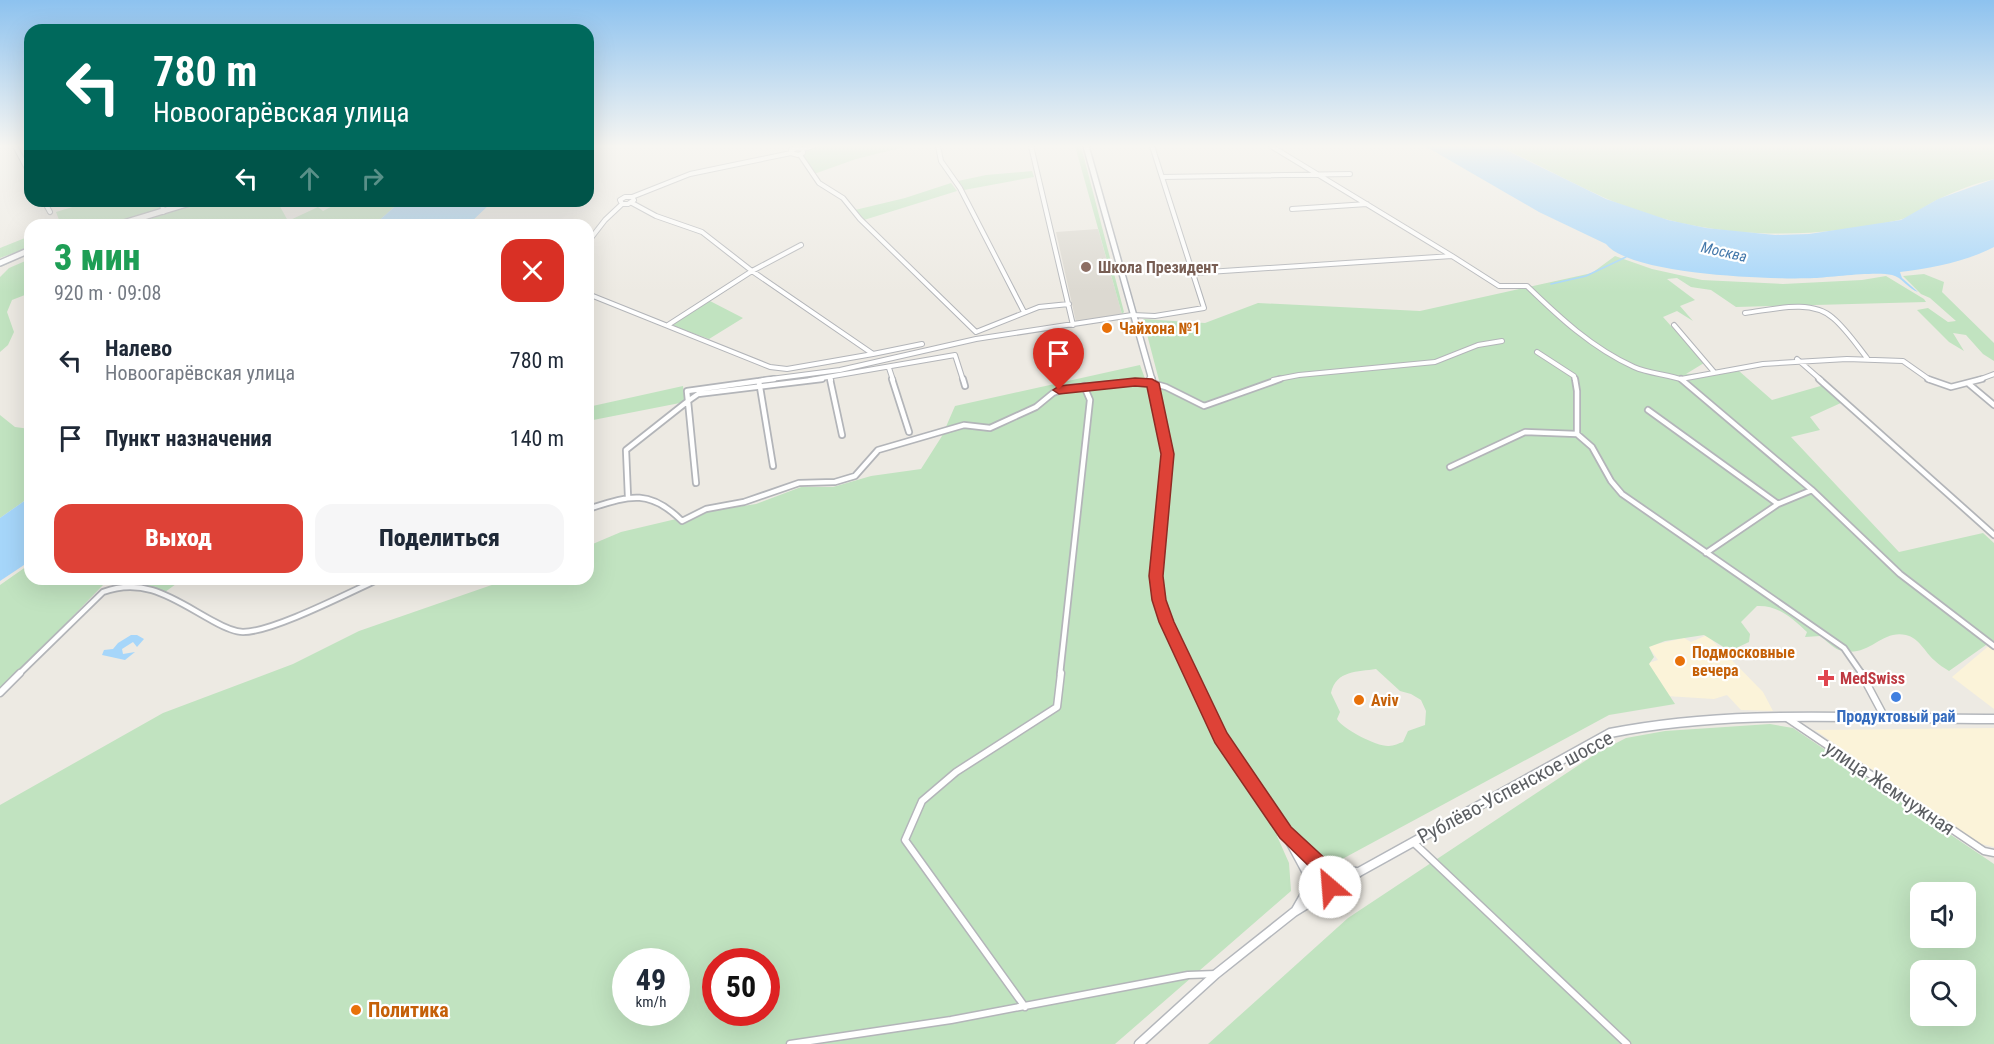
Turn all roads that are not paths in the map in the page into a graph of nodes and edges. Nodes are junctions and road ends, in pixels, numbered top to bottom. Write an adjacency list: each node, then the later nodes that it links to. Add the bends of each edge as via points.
1 (640, 195): 8 (street)
2 (837, 195): 27 (street, via 972,330 976,332)
3 (963, 195): 27 (street)
4 (1043, 195): 26 (street)
5 (1099, 195): 29 (main road)
6 (1168, 195): 24 (street)
7 (1351, 195): 10 (street)
8 (632, 200): 9 (street); 9 (street, via 623,198); 23 (street, via 656,216 702,232)
9 (622, 204): 18 (street)
10 (1367, 204): 14 (street); 21 (street)
11 (47, 207): 15 (street)
12 (163, 207): 16 (street)
13 (178, 207): 16 (main road)
14 (1292, 209)
15 (50, 212)
16 (163, 212): 17 (main road)
17 (138, 219)
18 (594, 234)
19 (801, 246): 23 (street)
20 (24, 253): 22 (main road)
21 (1452, 256): 24 (street); 45 (street, via 1499,286 1527,286 1596,347 1640,370)
22 (0, 263)
23 (752, 271): 30 (street); 37 (street)
24 (1193, 273): 29 (street, via 1204,308 1155,316)
25 (594, 296): 30 (street)
26 (1069, 304): 27 (street); 31 (street)
27 (1024, 312)
28 (1745, 313): 39 (street, via 1820,309 1832,317)
29 (1132, 315): 31 (street); 46 (main road)
30 (668, 325): 37 (street, via 770,367 787,369)
31 (1074, 325): 35 (street)
32 (1674, 325): 42 (street)
33 (1502, 341): 46 (street, via 1478,345 1435,362 1270,381 1204,406)
34 (922, 344): 37 (street)
35 (952, 344): 38 (street); 47 (street)
36 (1537, 352): 55 (street, via 1574,375)
37 (873, 354)
38 (955, 356): 41 (street); 49 (street)
39 (1867, 358): 40 (street); 48 (street, via 1910,363 1944,387)
40 (1797, 359): 42 (street); 64 (street)
41 (889, 368): 44 (street); 54 (street)
42 (1714, 372): 45 (street)
43 (1994, 374): 48 (street)
44 (830, 378): 47 (street); 56 (street)
45 (1681, 379): 60 (street)
46 (1152, 383): 50 (street); 74 (main road, via 1167,454 1156,576 1159,600 1221,738)
47 (760, 384): 51 (street, via 698,394); 51 (street, via 687,391); 57 (street)
48 (1969, 384): 52 (street)
49 (965, 386)
50 (1084, 386): 61 (street, via 1059,390 1036,407 990,428 964,425 878,450 855,476 836,482 799,483 744,502 706,509 682,521 657,499); 83 (street, via 1090,400 1057,707 956,772 922,801 905,840)
51 (688, 401): 59 (street); 61 (street, via 626,450)
52 (1994, 405)
53 (1648, 410): 62 (street)
54 (909, 432)
55 (1577, 434): 58 (street, via 1525,432); 65 (street, via 1592,447 1622,494)
56 (842, 435)
57 (774, 466)
58 (1450, 467)
59 (696, 483)
60 (1812, 490): 62 (street); 69 (street, via 1928,598)
61 (628, 497): 63 (street)
62 (1778, 504): 65 (street)
63 (594, 507)
64 (1994, 535)
65 (1706, 552): 72 (street, via 1845,648)
66 (120, 585): 70 (street, via 103,592)
67 (128, 585): 68 (street, via 164,594 235,631 251,631 267,628)
68 (365, 585)
69 (1994, 646)
70 (0, 693)
71 (1787, 718): 72 (main road, Рублёво-Успенское шоссе); 75 (main road, Рублёво-Успенское шоссе, via 1674,722 1610,733); 76 (street, улица Жемчужная, via 1984,851)
72 (1885, 718): 73 (main road, Рублёво-Успенское шоссе)
73 (1994, 719)
74 (1286, 832): 77 (main road); 79 (main road)
75 (1413, 842): 78 (main road, Рублёво-Успенское шоссе); 86 (street)
76 (1994, 853)
77 (1322, 867): 78 (main road); 79 (main road, via 1312,868); 80 (main road, via 1330,879)
78 (1359, 872): 80 (main road, Рублёво-Успенское шоссе)
79 (1308, 875): 80 (main road, via 1317,887); 81 (main road, via 1304,896)
80 (1329, 889): 81 (main road, Рублёво-Успенское шоссе)
81 (1294, 912): 82 (main road, Рублёво-Успенское шоссе)
82 (1216, 974): 83 (street, via 1188,975); 85 (main road, Рублёво-Успенское шоссе)
83 (1025, 1007): 84 (street)
84 (790, 1044)
85 (1139, 1044)
86 (1627, 1044)

